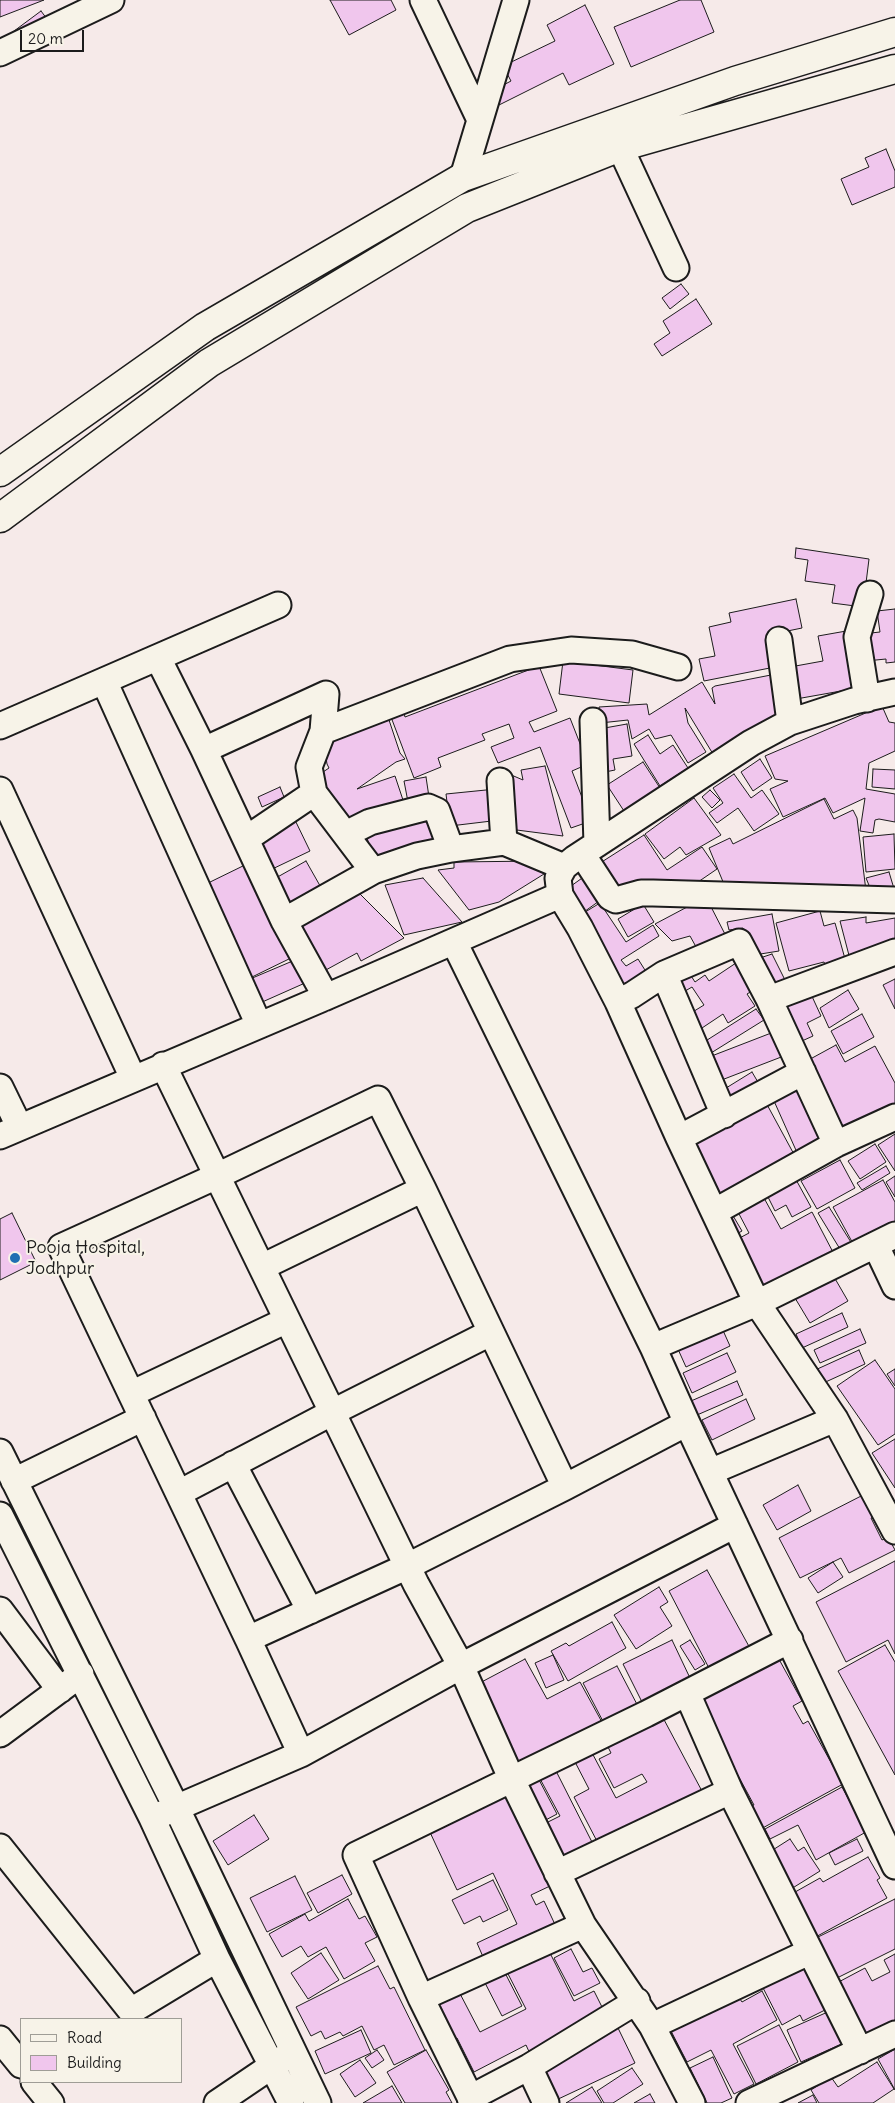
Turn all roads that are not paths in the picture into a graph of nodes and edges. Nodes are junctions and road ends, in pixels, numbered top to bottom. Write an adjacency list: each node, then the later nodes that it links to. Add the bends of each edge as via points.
1 (111, 0): 5 (street)
2 (423, 0): 7 (street)
3 (516, 0): 7 (street)
4 (895, 32): 9 (main road, via 735,81)
5 (0, 53)
6 (895, 69): 8 (main road)
7 (480, 120): 9 (street)
8 (620, 147): 10 (street); 12 (main road, via 467,208 374,263 209,363)
9 (463, 177): 11 (main road, via 205,327)
10 (676, 268)
11 (0, 472)
12 (0, 518)
13 (870, 594): 20 (street, via 857,637)
14 (278, 605): 16 (street)
15 (779, 640): 22 (street)
16 (158, 658): 18 (street); 25 (street)
17 (678, 667): 24 (street, via 632,654 570,650 510,659)
18 (104, 681): 23 (street); 44 (street)
19 (895, 692): 20 (street)
20 (867, 699): 22 (street)
21 (593, 721): 33 (street)
22 (790, 722): 33 (street, via 751,743)
23 (0, 726)
24 (322, 731): 25 (street, via 326,694); 28 (street, via 309,767)
25 (204, 750): 30 (street)
26 (500, 781): 31 (street)
27 (0, 790): 47 (street)
28 (314, 793): 29 (street); 30 (street)
29 (346, 834): 32 (street, via 370,822 428,806 437,811); 34 (street)
30 (246, 839): 37 (street)
31 (504, 842): 32 (street); 33 (street)
32 (451, 849): 34 (street)
33 (581, 855): 35 (street, via 558,878); 36 (street, via 610,897 616,900 653,893)
34 (373, 871): 37 (street)
35 (560, 895): 38 (street); 43 (street)
36 (895, 900)
37 (284, 921): 41 (street)
38 (454, 942): 41 (street); 63 (street)
39 (895, 952): 42 (street)
40 (664, 974): 42 (street, via 739,942); 43 (street); 49 (street)
41 (326, 997): 44 (street)
42 (769, 999): 46 (street)
43 (618, 1002): 52 (street)
44 (259, 1025): 45 (street)
45 (164, 1066): 47 (street); 54 (street)
46 (803, 1072): 49 (street); 53 (street)
47 (133, 1078): 51 (street)
48 (0, 1086): 51 (street)
49 (724, 1115): 52 (street)
50 (895, 1117): 53 (street)
51 (10, 1131)
52 (679, 1138): 56 (street)
53 (836, 1144): 56 (street)
54 (217, 1176): 55 (street, via 378,1098); 58 (street); 64 (street, via 61,1247)
55 (423, 1189): 58 (street); 62 (street)
56 (714, 1212): 60 (street)
57 (886, 1240): 59 (street); 60 (street)
58 (262, 1267): 61 (street)
59 (895, 1286)
60 (757, 1303): 63 (street); 67 (street)
61 (288, 1320): 64 (street); 65 (street)
62 (490, 1333): 65 (street); 73 (street)
63 (653, 1347): 68 (street)
64 (131, 1394): 66 (street)
65 (332, 1412): 70 (street); 78 (street)
66 (143, 1418): 72 (street); 74 (street)
67 (834, 1419): 71 (street); 76 (street)
68 (687, 1423): 71 (street); 73 (street)
69 (0, 1452): 72 (street)
70 (233, 1464): 74 (street); 80 (street)
71 (710, 1472): 77 (street)
72 (14, 1480): 91 (street)
73 (565, 1487): 78 (street)
74 (178, 1493): 81 (street)
75 (0, 1515): 84 (street)
76 (893, 1521)
77 (735, 1525): 82 (street); 83 (street)
78 (408, 1566): 80 (street); 83 (street)
79 (0, 1610): 85 (street)
80 (310, 1611): 81 (street)
81 (248, 1639): 88 (street)
82 (790, 1640): 86 (street); 94 (street)
83 (460, 1666): 88 (street); 89 (street)
84 (81, 1674): 85 (street); 92 (street)
85 (60, 1690): 87 (street)
86 (687, 1693): 89 (street); 90 (street)
87 (0, 1734)
88 (301, 1754): 91 (street)
89 (512, 1780): 95 (street); 99 (street, via 356,1855)
90 (730, 1790): 95 (street); 97 (street)
91 (176, 1806): 92 (street); 105 (street)
92 (152, 1818): 98 (street)
93 (0, 1847): 101 (street)
94 (895, 1866)
95 (558, 1873): 96 (street)
96 (583, 1925): 99 (street); 100 (street)
97 (809, 1952): 102 (street); 106 (street)
98 (217, 1959): 101 (street); 108 (street)
99 (421, 1998): 110 (street)
100 (637, 2002): 102 (street); 109 (street)
101 (126, 2015)
102 (652, 2026): 115 (street)
103 (895, 2034): 106 (street)
104 (0, 2039): 107 (street)
105 (294, 2052): 108 (street); 113 (street)
106 (860, 2052): 116 (street)
107 (20, 2064)
108 (273, 2066): 111 (street); 112 (street)
109 (529, 2067): 110 (street); 114 (street)
110 (472, 2100)
111 (217, 2103)
112 (291, 2103)
113 (318, 2103)
114 (546, 2103)
115 (692, 2103)
116 (749, 2103)

